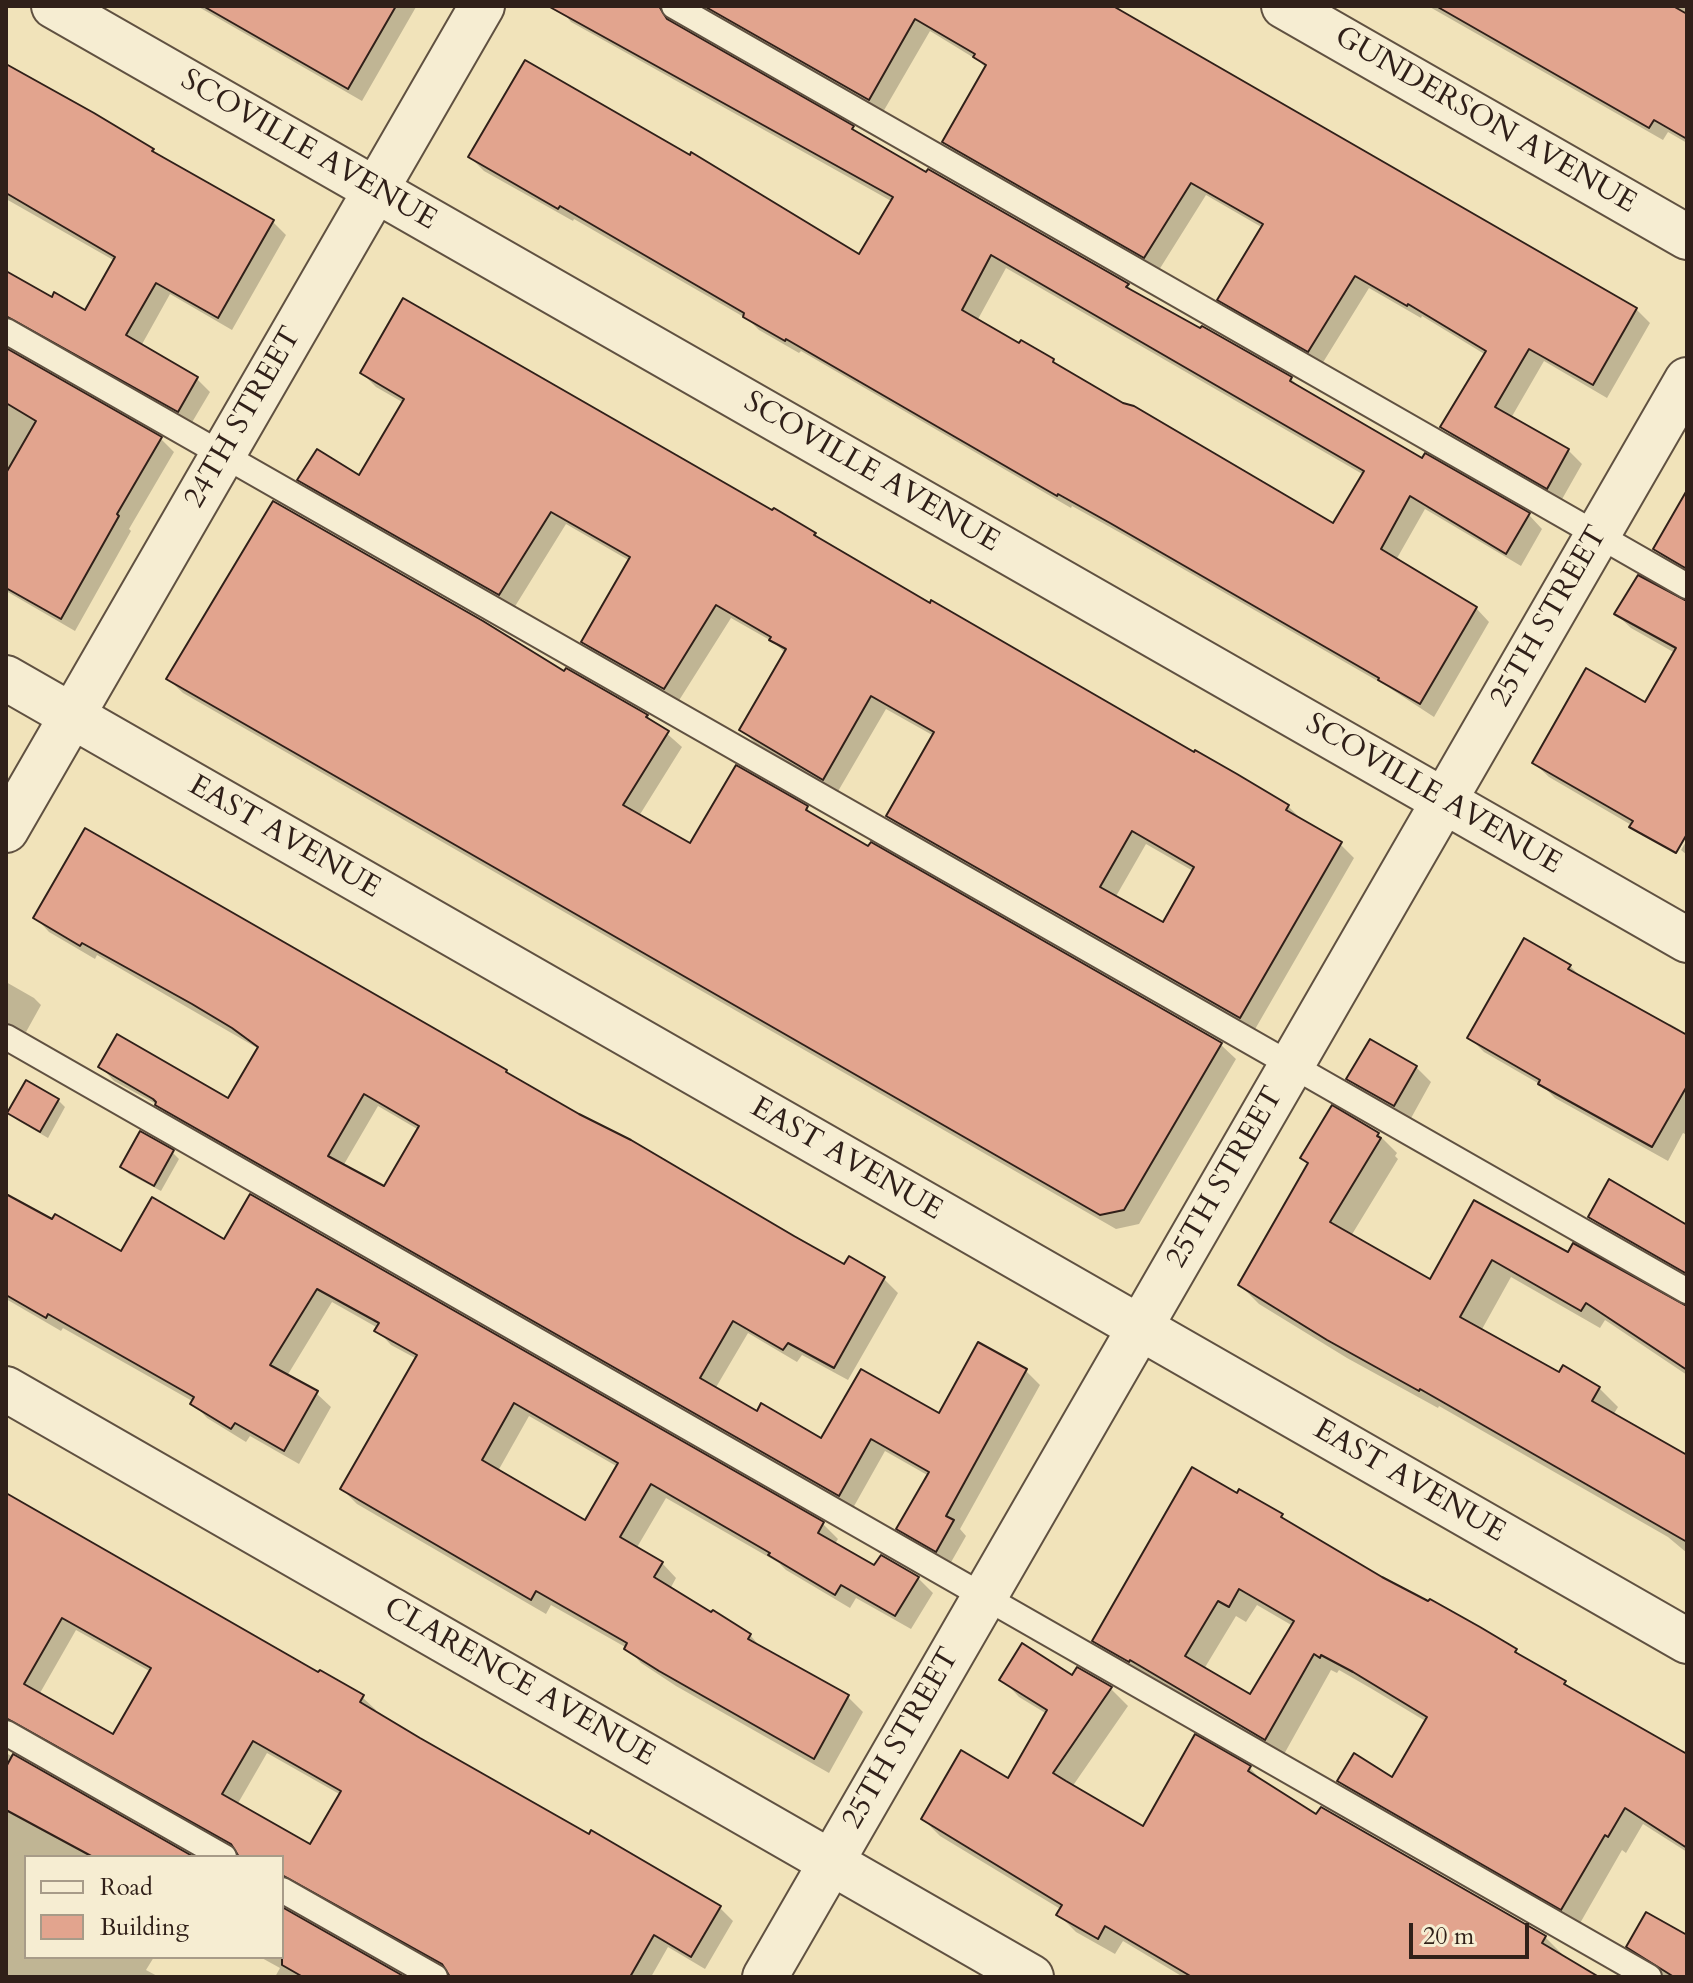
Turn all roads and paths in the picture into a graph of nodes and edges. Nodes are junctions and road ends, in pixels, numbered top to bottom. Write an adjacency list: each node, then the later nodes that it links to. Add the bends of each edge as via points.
1 (54, 6): 5 (street, SCOVILLE AVENUE)
2 (482, 6): 5 (street, 24TH STREET)
3 (674, 6): 10 (lane)
4 (1284, 6): 6 (street, GUNDERSON AVENUE)
5 (376, 190): 9 (street, 24TH STREET); 14 (street, SCOVILLE AVENUE)
6 (1687, 237)
7 (6, 331): 9 (lane)
8 (1687, 380): 10 (street, 25TH STREET)
9 (223, 455): 13 (street, 24TH STREET); 18 (lane)
10 (1598, 535): 11 (lane); 14 (street, 25TH STREET)
11 (1687, 586)
12 (6, 678): 13 (street, EAST AVENUE)
13 (72, 716): 15 (street, 24TH STREET); 20 (street, EAST AVENUE)
14 (1444, 801): 16 (street, SCOVILLE AVENUE); 18 (street, 25TH STREET)
15 (6, 830)
16 (1687, 940)
17 (6, 1037): 22 (lane)
18 (1290, 1066): 19 (lane); 20 (street, 25TH STREET)
19 (1687, 1291)
20 (1140, 1327): 22 (street, 25TH STREET); 23 (street, EAST AVENUE)
21 (6, 1389): 26 (street, CLARENCE AVENUE)
22 (984, 1597): 26 (street, 25TH STREET); 31 (lane)
23 (1687, 1641)
24 (6, 1733): 25 (lane)
25 (220, 1855)
26 (831, 1862): 29 (street, 25TH STREET); 30 (street, CLARENCE AVENUE)
27 (284, 1891): 28 (lane)
28 (435, 1977)
29 (765, 1977)
30 (1031, 1977)
31 (1649, 1977)

